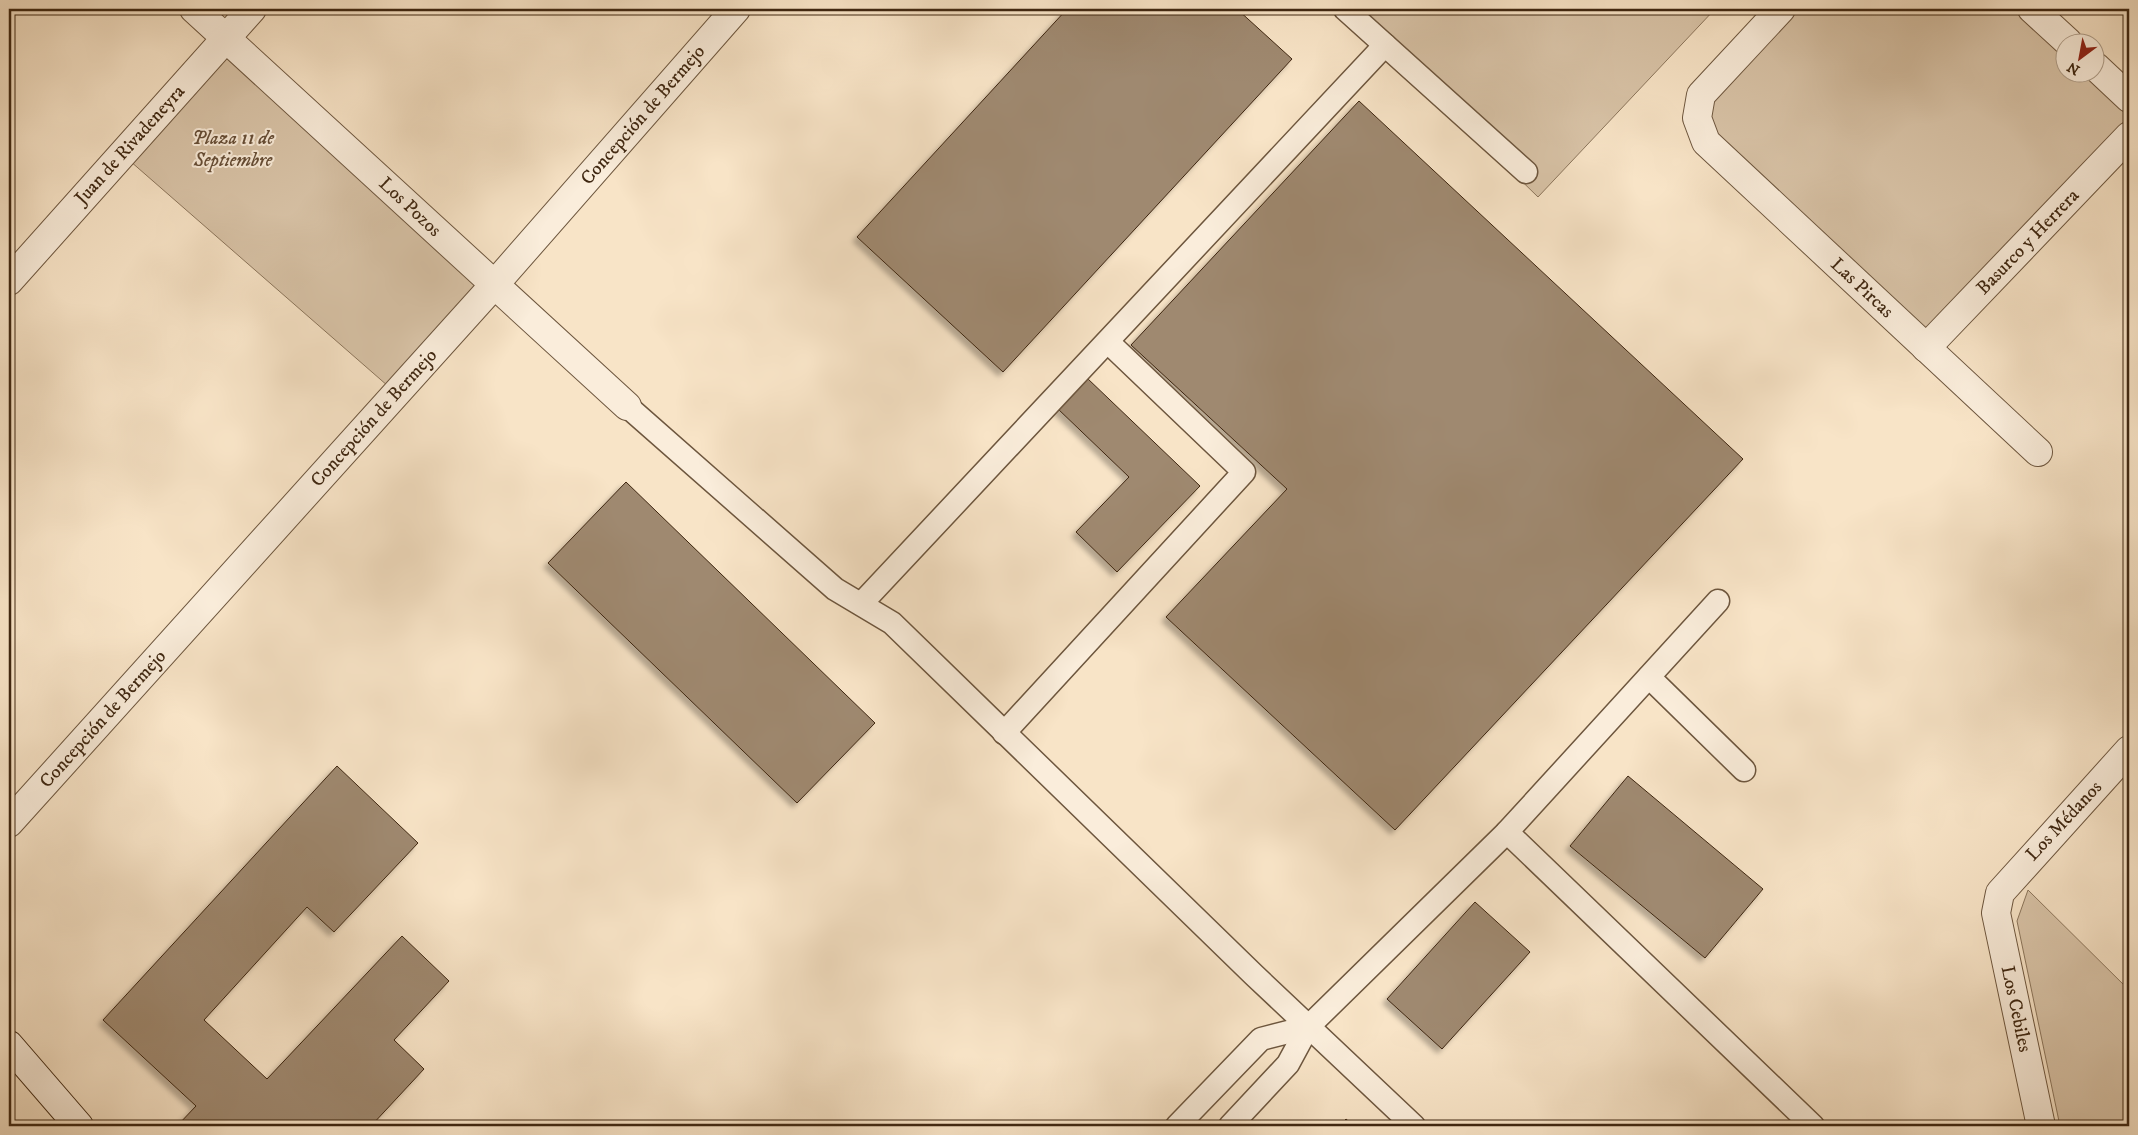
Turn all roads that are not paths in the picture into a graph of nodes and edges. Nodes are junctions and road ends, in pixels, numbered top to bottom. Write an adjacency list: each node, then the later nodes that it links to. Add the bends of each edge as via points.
1 (194, 9): 8 (street, Los Pozos)
2 (252, 9): 8 (street, Juan de Rivadeneyra)
3 (736, 9): 15 (street, Concepción de Bermejo)
4 (1345, 9): 9 (lane)
5 (1781, 9): 17 (street, Las Pircas, via 1701,95 1697,118 1706,142)
6 (2032, 9): 7 (street)
7 (2057, 32)
8 (227, 38): 14 (street, Juan de Rivadeneyra); 15 (street, Los Pozos)
9 (1385, 45): 13 (lane); 16 (lane)
10 (2106, 77): 11 (street)
11 (2129, 98)
12 (2129, 136): 17 (street, Basurco y Herrera)
13 (1526, 172)
14 (9, 281)
15 (494, 285): 18 (street, Los Pozos); 26 (street, Concepción de Bermejo)
16 (1108, 342): 21 (lane); 23 (lane, via 1244,472)
17 (1926, 348): 19 (street, Las Pircas)
18 (627, 406): 21 (lane, via 835,589)
19 (2038, 452)
20 (1718, 601): 22 (lane)
21 (861, 604): 23 (lane, via 892,623)
22 (1649, 677): 25 (lane); 27 (lane)
23 (1004, 733): 29 (lane)
24 (2129, 750): 28 (street, Los Médanos)
25 (1744, 770)
26 (9, 824)
27 (1507, 832): 29 (lane); 35 (lane)
28 (2000, 892): 36 (street, Los Cebiles, via 1996,913)
29 (1308, 1027): 32 (lane, via 1260,1039); 33 (lane, via 1288,1064); 34 (lane)
30 (9, 1045): 31 (street)
31 (79, 1126)
32 (1177, 1126)
33 (1230, 1126)
34 (1414, 1126)
35 (1814, 1126)
36 (2041, 1126)

